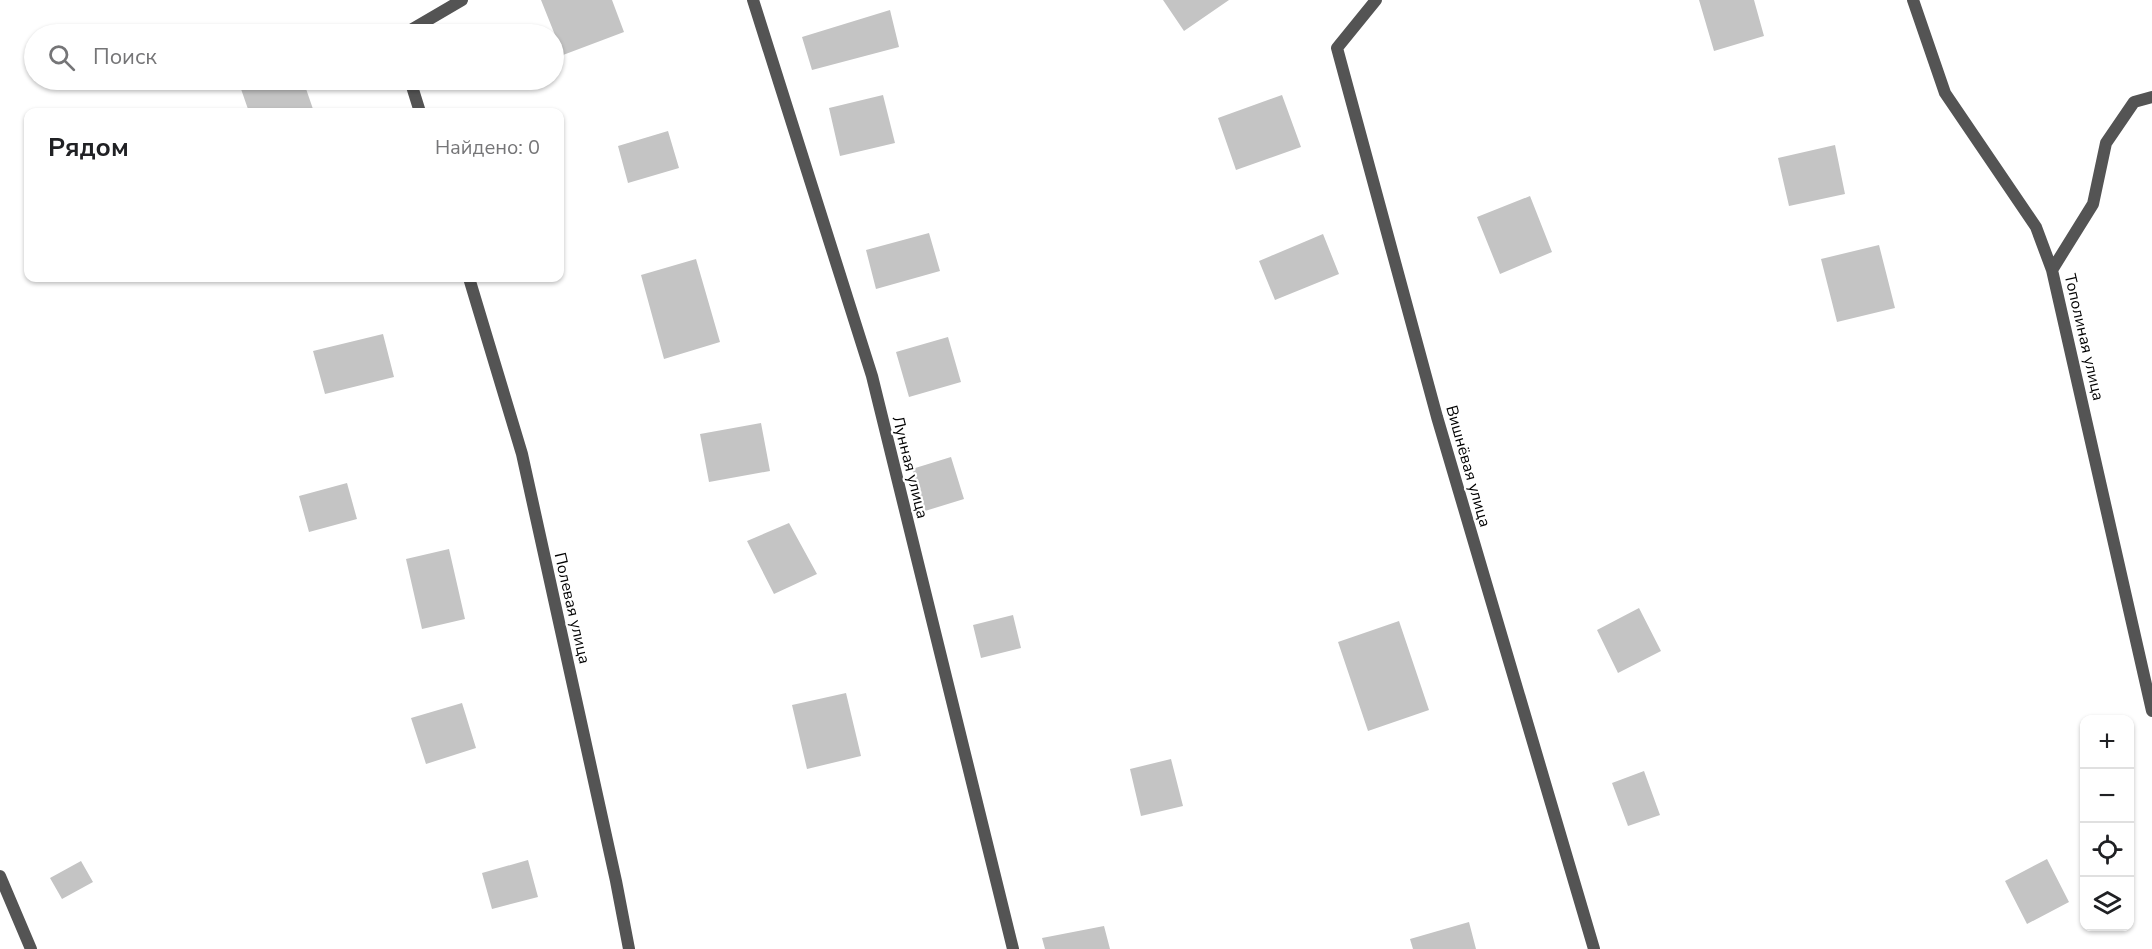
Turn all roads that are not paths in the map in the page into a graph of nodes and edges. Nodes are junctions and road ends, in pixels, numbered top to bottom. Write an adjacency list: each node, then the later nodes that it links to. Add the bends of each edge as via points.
1 (462, 0): 5 (street)
2 (753, 0): 15 (street, Лунная улица, via 872,376)
3 (1376, 0): 16 (street, Вишнёвая улица, via 1337,48 1437,417)
4 (1913, 0): 9 (street, Тополиная улица, via 1945,93 2036,226)
5 (421, 24)
6 (413, 90): 8 (street)
7 (2152, 97): 9 (street, via 2134,102 2106,143 2093,204)
8 (419, 108)
9 (2052, 270): 11 (street, Тополиная улица)
10 (470, 282): 14 (street, Полевая улица, via 522,454)
11 (2152, 711)
12 (0, 876): 13 (street)
13 (31, 949)
14 (628, 949)
15 (1013, 949)
16 (1594, 949)

